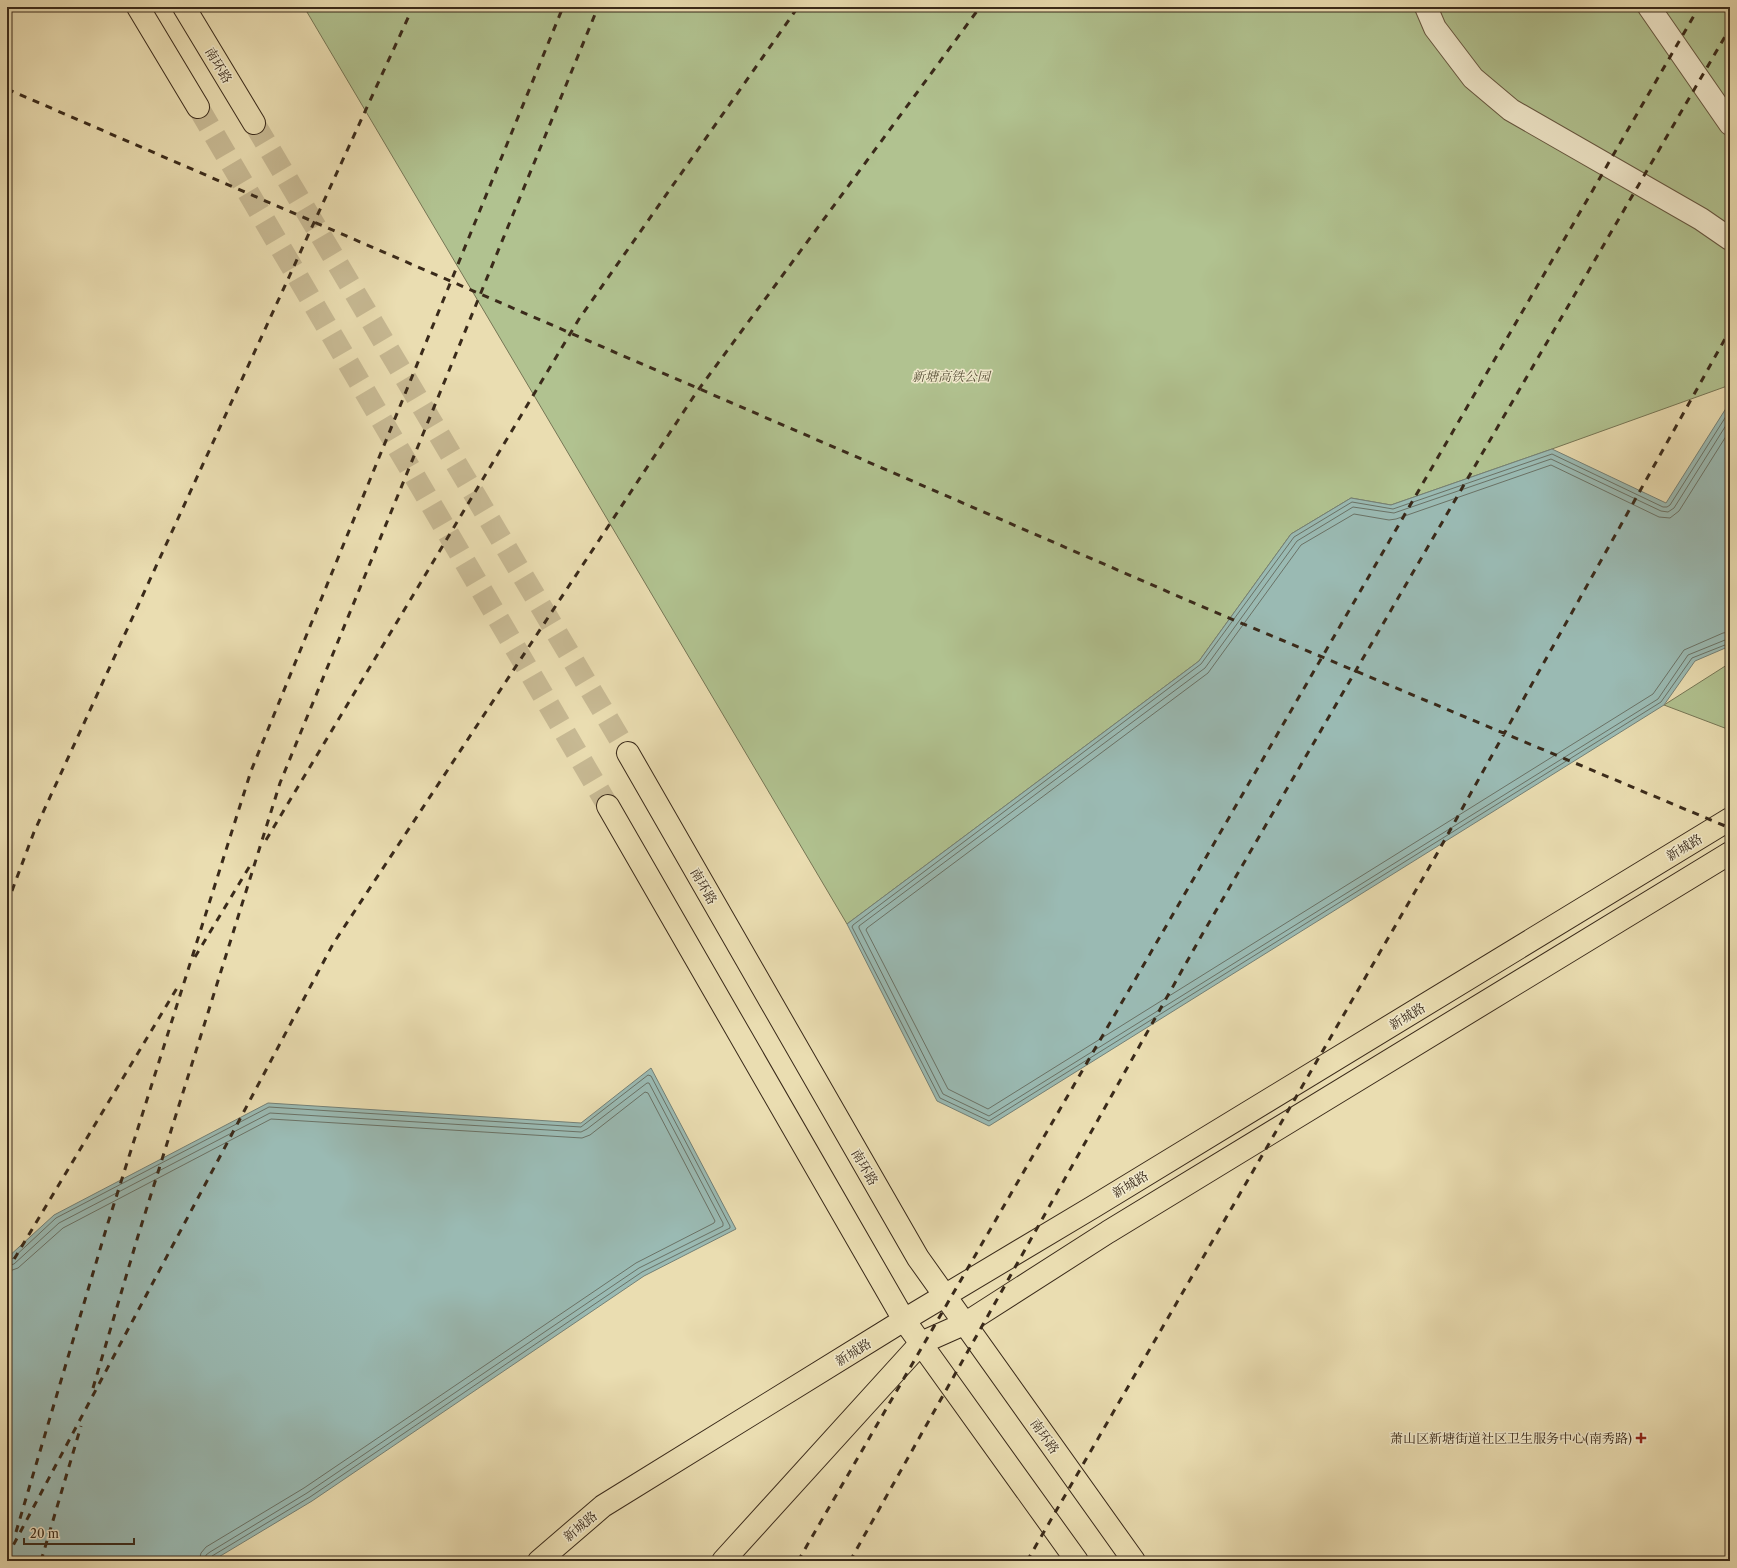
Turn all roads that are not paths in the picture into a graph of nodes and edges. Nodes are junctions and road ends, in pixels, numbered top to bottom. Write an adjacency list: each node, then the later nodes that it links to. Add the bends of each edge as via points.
1 (138, 7): 5 (main road)
2 (184, 7): 6 (main road, 南环路)
3 (1426, 7): 8 (street, via 1435,28 1473,78 1511,110 1701,219)
4 (1649, 7): 7 (street)
5 (198, 107)
6 (254, 123)
7 (1730, 124)
8 (1730, 239)
9 (628, 753): 13 (main road, 南环路, via 918,1258)
10 (608, 806): 14 (main road)
11 (1730, 819): 13 (main road, 新城路)
12 (1730, 853): 15 (main road, via 1108,1232)
13 (945, 1295): 14 (main road, 新城路); 15 (main road, 南环路)
14 (904, 1320): 16 (main road); 17 (main road, 新城路, via 603,1506)
15 (966, 1323): 16 (main road); 20 (main road, 南环路)
16 (921, 1343): 18 (main road); 19 (main road)
17 (539, 1561)
18 (723, 1561)
19 (1077, 1561)
20 (1134, 1561)

